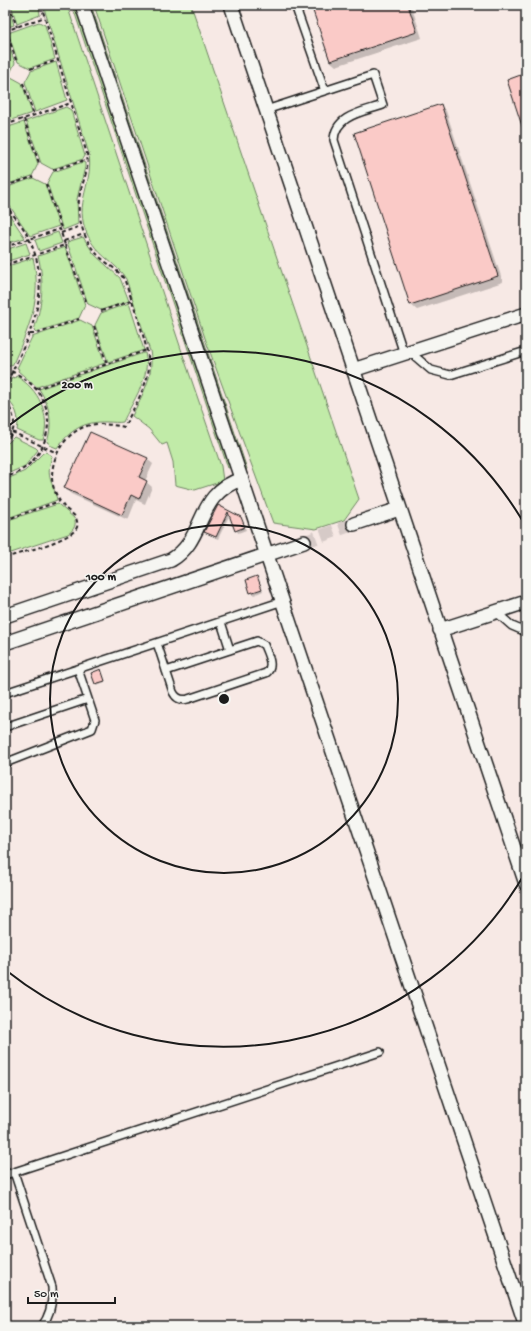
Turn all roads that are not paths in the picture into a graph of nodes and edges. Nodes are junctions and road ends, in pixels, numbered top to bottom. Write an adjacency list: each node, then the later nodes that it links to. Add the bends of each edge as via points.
1 (82, 5): 10 (street)
2 (230, 5): 5 (street)
3 (295, 5): 4 (lane)
4 (325, 91): 5 (lane); 8 (lane, via 373,75 383,105 343,120 336,129 334,140)
5 (266, 110): 9 (street)
6 (526, 314): 8 (street)
7 (526, 351): 8 (lane, via 450,375 431,370)
8 (407, 353): 9 (street)
9 (353, 370): 11 (street)
10 (242, 479): 14 (street); 18 (street, via 226,486 215,496 200,519 191,542 182,553 171,560)
11 (399, 509): 12 (street); 20 (street)
12 (354, 524)
13 (304, 542): 14 (street)
14 (267, 554): 15 (street); 22 (street)
15 (283, 601): 19 (lane); 36 (street)
16 (526, 602): 17 (street)
17 (496, 611): 20 (street); 21 (lane, via 512,626)
18 (5, 616)
19 (221, 622): 23 (lane); 24 (lane)
20 (440, 630): 31 (street)
21 (526, 632)
22 (5, 643)
23 (157, 643): 25 (lane); 26 (lane)
24 (230, 650): 26 (lane); 26 (lane, via 255,641 261,642 270,669 266,673 185,700 174,695)
25 (78, 669): 27 (lane); 28 (lane)
26 (166, 671)
27 (5, 693)
28 (88, 699): 29 (lane); 30 (lane, via 95,720 90,731)
29 (5, 727)
30 (5, 762)
31 (526, 884)
32 (380, 1052): 33 (lane)
33 (14, 1172): 34 (lane); 35 (lane, via 52,1287 50,1313)
34 (5, 1175)
35 (42, 1326)
36 (526, 1326)

